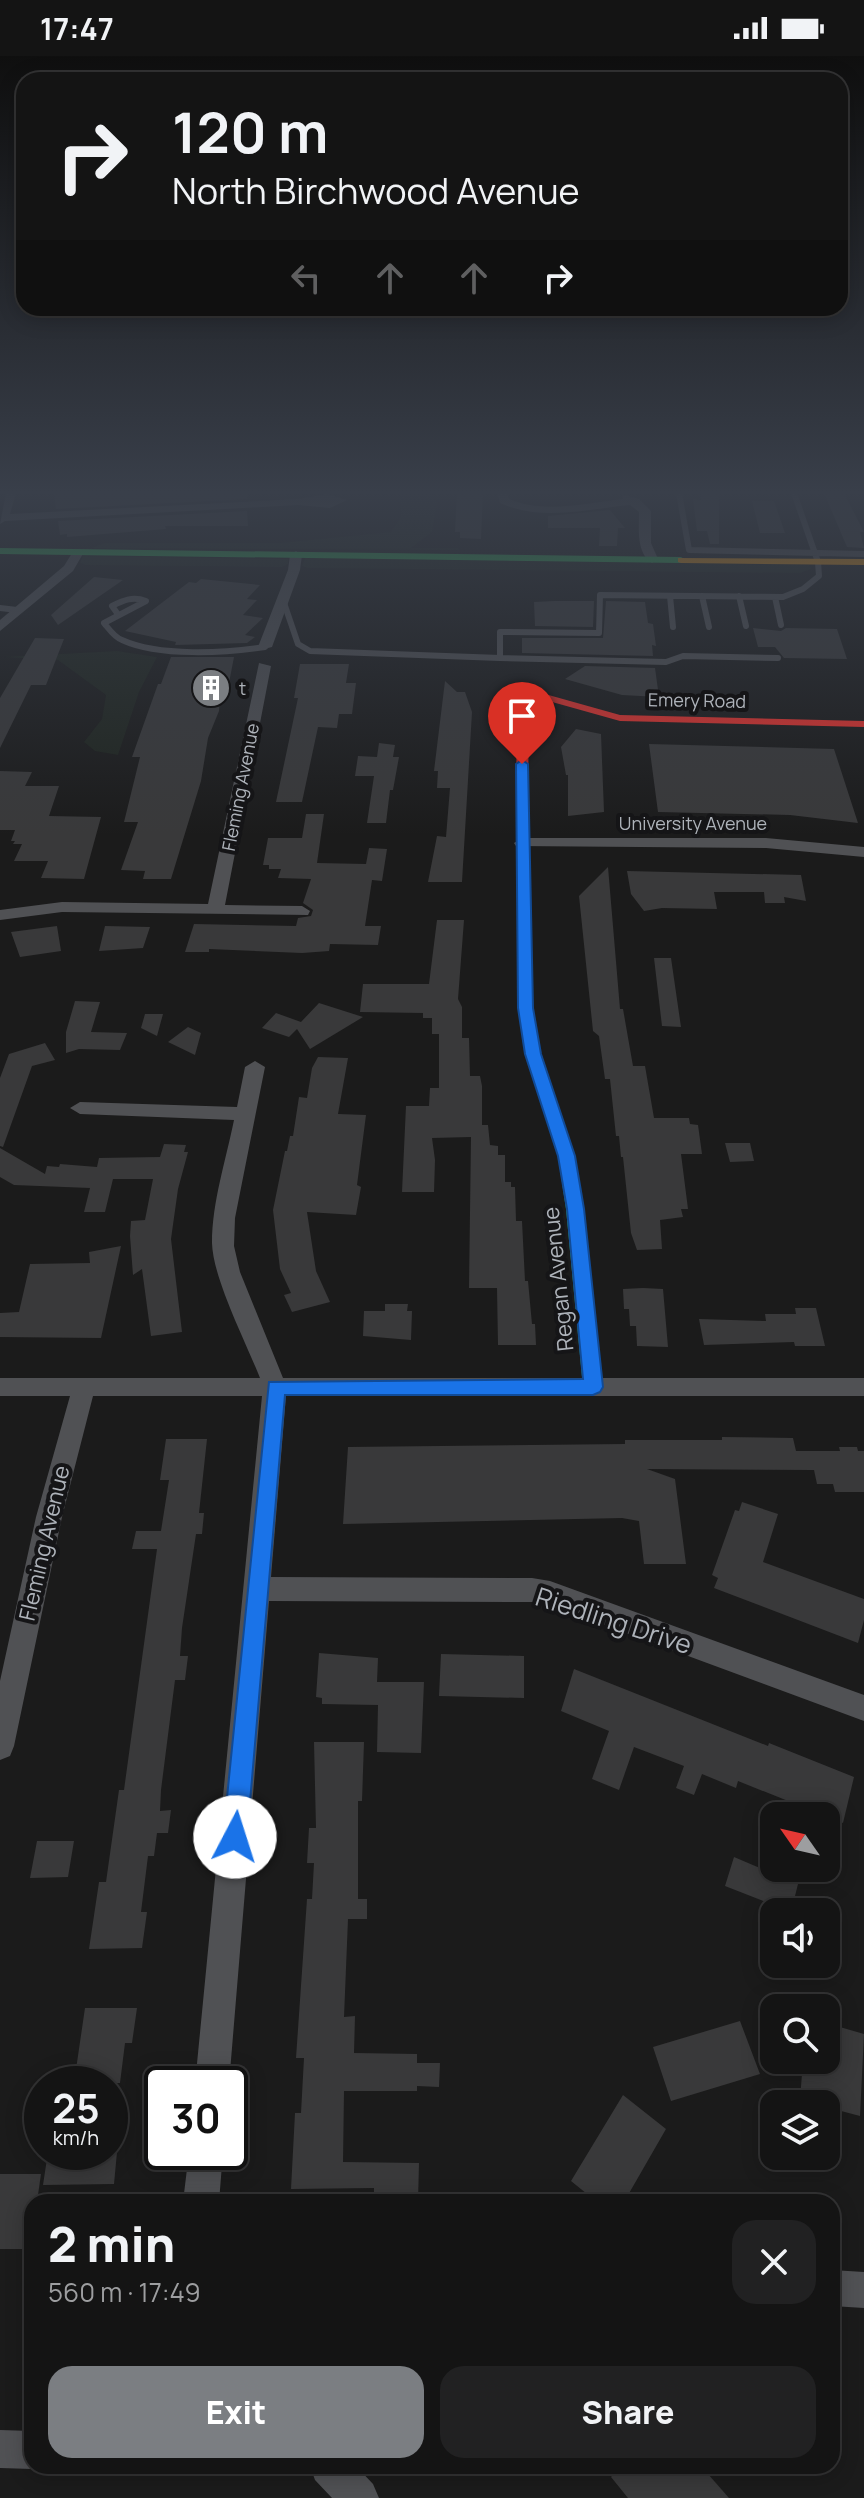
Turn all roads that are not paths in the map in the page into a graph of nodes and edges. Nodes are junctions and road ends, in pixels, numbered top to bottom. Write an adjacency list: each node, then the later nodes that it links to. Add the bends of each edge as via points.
1 (20, 607): 10 (street)
2 (279, 607): 17 (street)
3 (285, 607): 18 (lane, via 298,644 310,651)
4 (600, 607): 18 (lane, via 599,633 500,632)
5 (671, 607): 15 (lane)
6 (704, 607): 16 (lane)
7 (742, 607): 13 (lane)
8 (777, 607): 12 (lane)
9 (0, 608): 10 (lane)
10 (17, 610): 14 (street)
11 (117, 613): 17 (lane, via 104,623 119,639 143,645 244,652)
12 (781, 625)
13 (746, 626)
14 (0, 627)
15 (673, 627)
16 (709, 627)
17 (265, 647)
18 (500, 658): 19 (lane)
19 (778, 658)
20 (264, 666): 25 (street, Fleming Avenue)
21 (532, 698): 22 (main road, Emery Road, via 555,698 629,718); 23 (main road, Regan Avenue, via 522,710)
22 (864, 724)
23 (522, 843): 24 (street, University Avenue, via 766,843); 34 (main road, Regan Avenue, via 525,1008 533,1054 566,1156)
24 (864, 852)
25 (216, 908): 26 (street); 27 (street, via 62,907)
26 (302, 911)
27 (0, 915)
28 (255, 1067): 30 (street)
29 (80, 1108): 30 (street)
30 (243, 1114): 33 (street, via 223,1246)
31 (0, 1387): 32 (street)
32 (84, 1387): 33 (street); 38 (street, Fleming Avenue, via 49,1517)
33 (275, 1387): 34 (street); 36 (street)
34 (593, 1387): 35 (street)
35 (864, 1387)
36 (258, 1589): 37 (street, Riedling Drive, via 550,1593); 39 (street)
37 (864, 1708)
38 (0, 1746)
39 (214, 2066)
40 (204, 2170): 41 (street)
41 (202, 2194)
42 (840, 2288): 43 (street)
43 (864, 2290)
44 (0, 2449): 45 (street)
45 (24, 2450)

